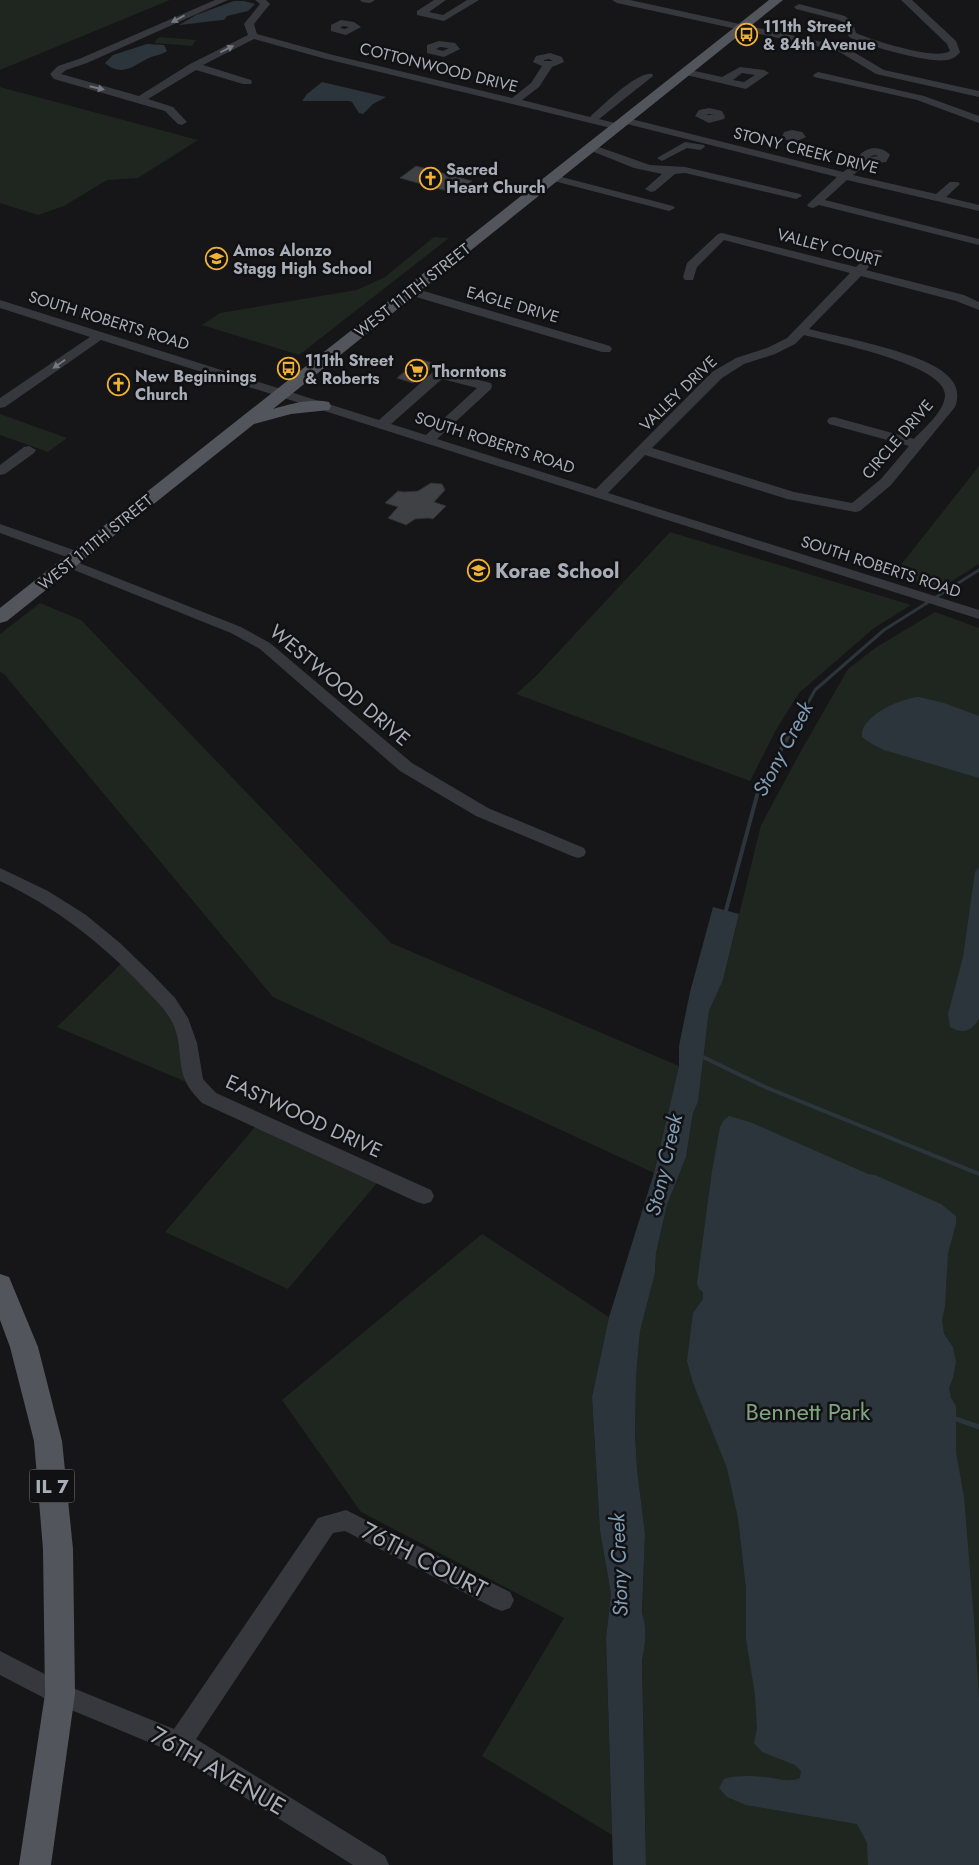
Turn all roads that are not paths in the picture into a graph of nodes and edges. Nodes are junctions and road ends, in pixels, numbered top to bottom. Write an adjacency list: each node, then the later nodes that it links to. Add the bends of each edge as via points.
1 (223, 0): 25 (street, one-way to 25, via 56,71 55,75)
2 (365, 0): 3 (street)
3 (370, 0)
4 (441, 0): 5 (street, via 420,13 444,18)
5 (474, 0)
6 (617, 0): 11 (street)
7 (777, 0): 11 (main road, WEST 111TH STREET)
8 (906, 0): 10 (street, via 952,43 955,52 948,57 929,56 869,44 852,35 848,23 842,18)
9 (261, 1): 13 (street, via 265,4 263,8 249,24)
10 (799, 7)
11 (742, 28): 16 (street, via 841,48 852,52); 18 (main road, WEST 111TH STREET)
12 (343, 32): 14 (street, via 336,44)
13 (253, 36): 14 (street, COTTONWOOD DRIVE); 17 (street, one-way to 13)
14 (322, 55): 26 (street, COTTONWOOD DRIVE, via 420,74)
15 (548, 65): 26 (street, via 535,85)
16 (864, 65): 23 (street); 24 (street, via 881,73)
17 (194, 66): 22 (street); 25 (street)
18 (686, 72): 21 (street); 31 (main road, WEST 111TH STREET)
19 (648, 76): 29 (street)
20 (818, 76): 23 (street)
21 (724, 81)
22 (248, 82)
23 (846, 82): 28 (street, via 920,98)
24 (979, 94)
25 (140, 100): 30 (street, via 168,109)
26 (514, 101): 29 (street, COTTONWOOD DRIVE)
27 (706, 119): 33 (street)
28 (979, 120)
29 (591, 121): 31 (street, COTTONWOOD DRIVE)
30 (182, 122)
31 (623, 124): 33 (street, STONY CREEK DRIVE); 34 (main road, WEST 111TH STREET)
32 (791, 139): 37 (street)
33 (685, 140): 35 (street, STONY CREEK DRIVE); 36 (street)
34 (593, 148): 40 (street, via 620,160); 42 (main road, WEST 111TH STREET)
35 (725, 150): 37 (street, STONY CREEK DRIVE); 38 (street)
36 (662, 158)
37 (770, 158): 41 (street, STONY CREEK DRIVE)
38 (756, 161)
39 (866, 161): 41 (street)
40 (670, 173): 44 (street); 45 (street, via 686,170)
41 (843, 175): 46 (street, STONY CREEK DRIVE); 49 (street, via 815,203)
42 (554, 178): 47 (street); 53 (main road, WEST 111TH STREET)
43 (954, 184): 46 (street)
44 (651, 189)
45 (796, 196)
46 (938, 198): 48 (street, STONY CREEK DRIVE)
47 (669, 208)
48 (979, 208)
49 (979, 242)
50 (877, 252): 51 (street, VALLEY DRIVE)
51 (859, 272): 52 (street, VALLEY COURT, via 722,236 691,266); 55 (street, VALLEY COURT, via 960,298); 56 (street, VALLEY DRIVE)
52 (689, 278)
53 (410, 291): 58 (street, EAGLE DRIVE); 59 (main road, WEST 111TH STREET)
54 (0, 304): 57 (street, SOUTH ROBERTS ROAD)
55 (979, 306)
56 (802, 332): 67 (street, CIRCLE DRIVE, via 919,364 944,379 950,390 950,402); 69 (street, VALLEY DRIVE, via 780,348 723,370)
57 (99, 336): 59 (street, SOUTH ROBERTS ROAD); 60 (street, one-way to 60)
58 (606, 349)
59 (282, 393): 62 (street, SOUTH ROBERTS ROAD); 64 (main road, WEST 111TH STREET)
60 (6, 394): 61 (street)
61 (0, 404)
62 (322, 406): 64 (main road, via 284,410); 65 (street, SOUTH ROBERTS ROAD)
63 (834, 421): 67 (street)
64 (243, 424): 73 (main road, WEST 111TH STREET)
65 (382, 425): 66 (street, SOUTH ROBERTS ROAD); 66 (street, via 439,374 486,386)
66 (428, 440): 71 (street, SOUTH ROBERTS ROAD)
67 (917, 444): 69 (street, CIRCLE DRIVE, via 886,482 855,508 792,496)
68 (30, 450): 70 (street)
69 (643, 450): 71 (street, VALLEY DRIVE)
70 (0, 471)
71 (599, 494): 74 (street, SOUTH ROBERTS ROAD)
72 (0, 528): 73 (street, WESTWOOD DRIVE)
73 (73, 559): 75 (main road, WEST 111TH STREET); 76 (street, WESTWOOD DRIVE, via 236,630 265,646 406,767 482,812)
74 (979, 616)
75 (0, 618)
76 (578, 852)
77 (0, 874): 78 (street, EASTWOOD DRIVE, via 66,909 127,958 179,1018 190,1051 193,1078 209,1098)
78 (424, 1196)
79 (0, 1286): 82 (main road, IL 7, via 24,1347 48,1441 58,1549)
80 (502, 1600): 83 (street, 76TH COURT, via 346,1520 326,1525)
81 (0, 1662): 82 (street, 76TH AVENUE)
82 (60, 1694): 83 (street, 76TH AVENUE); 84 (main road, IL 7)
83 (179, 1743): 85 (street, 76TH AVENUE)
84 (35, 1865)
85 (376, 1865)

